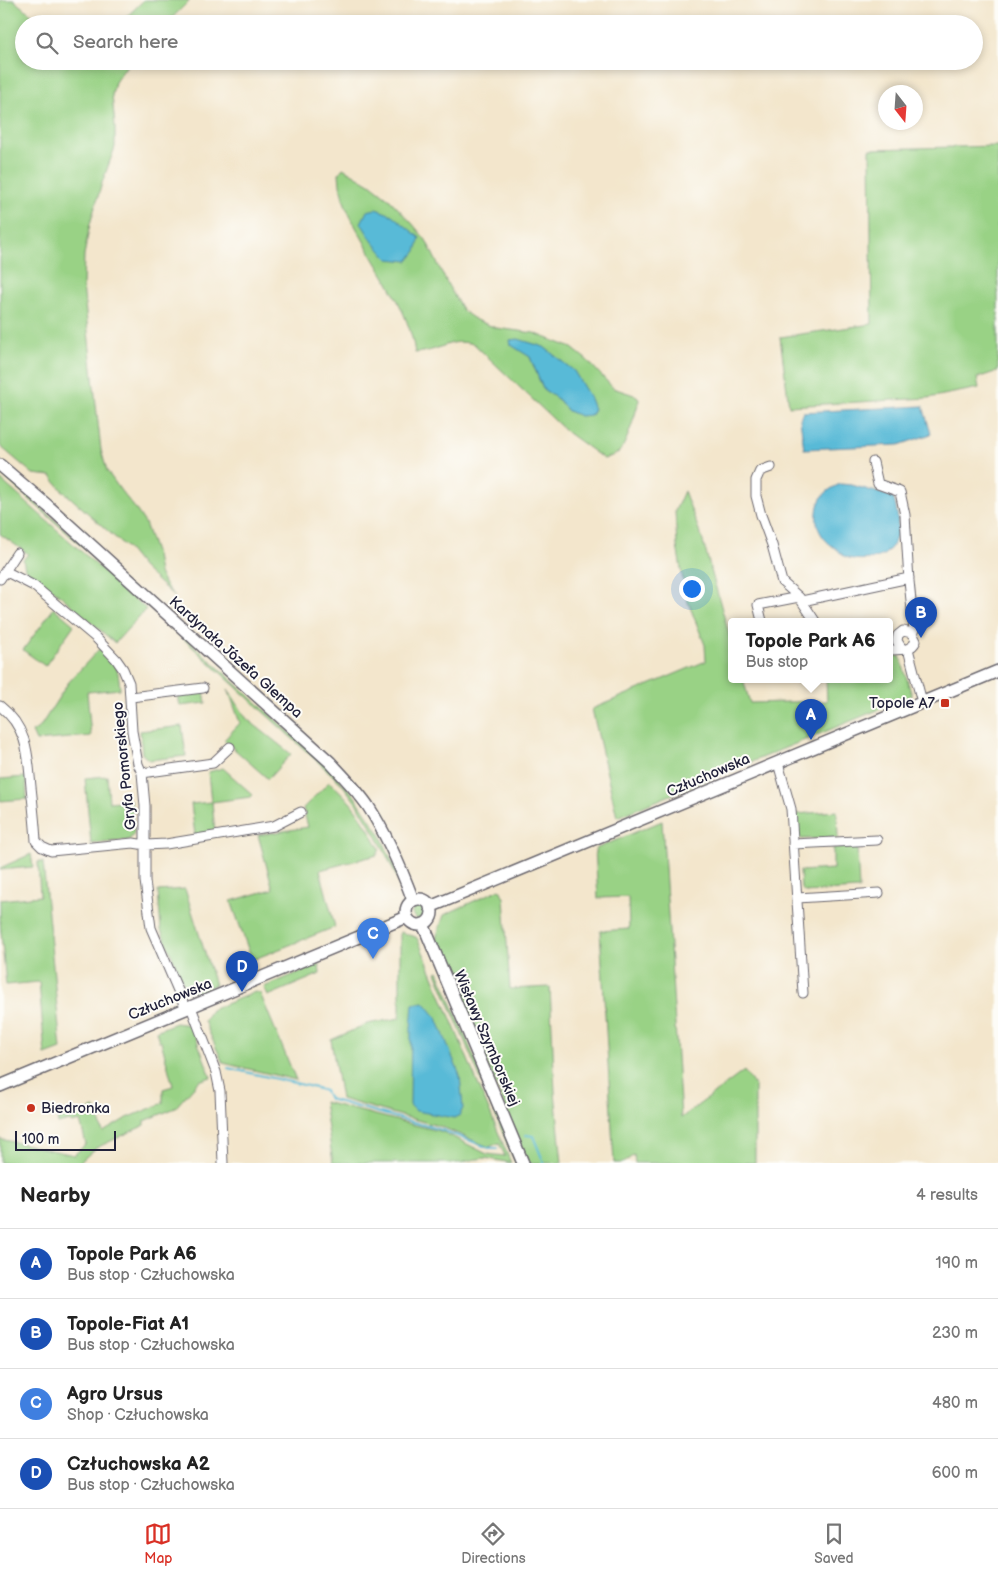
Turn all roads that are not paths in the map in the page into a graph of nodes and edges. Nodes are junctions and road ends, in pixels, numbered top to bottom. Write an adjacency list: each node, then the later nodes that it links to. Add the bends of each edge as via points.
1 (873, 462): 6 (street, via 878,484 900,492)
2 (0, 465): 27 (main road, Kardynała Józefa Glempa, via 330,762 377,820)
3 (771, 467): 7 (street, via 760,471 756,480 756,496 782,582)
4 (17, 553): 5 (street)
5 (3, 574): 15 (street, Gryfa Pomorskiego, via 34,586 96,638 123,669)
6 (909, 578): 7 (street); 10 (street)
7 (800, 599): 8 (street, via 758,605); 9 (street)
8 (761, 618)
9 (813, 618)
10 (912, 633): 11 (street, via 915,644); 11 (street, via 903,631 898,635 898,644)
11 (905, 649): 12 (street); 16 (street)
12 (893, 650)
13 (998, 671): 16 (main road, Człuchowska)
14 (203, 688): 15 (street)
15 (131, 697): 20 (street, Gryfa Pomorskiego, via 132,731)
16 (922, 702): 19 (main road, Człuchowska)
17 (0, 706): 24 (street, via 19,726 27,748 36,841 42,847 51,851 133,843)
18 (230, 747): 20 (street, via 213,763)
19 (778, 763): 23 (street, via 791,809); 28 (main road, Człuchowska)
20 (142, 773): 24 (street, Gryfa Pomorskiego)
21 (301, 812): 24 (street, via 274,826)
22 (877, 840): 23 (street)
23 (793, 844): 26 (street)
24 (146, 845): 32 (street, Gryfa Pomorskiego, via 145,882 151,928)
25 (879, 893): 26 (street)
26 (797, 898): 31 (street)
27 (414, 900): 28 (main road, via 424,900); 29 (main road, via 407,907)
28 (430, 907): 30 (main road, via 430,918)
29 (407, 917): 30 (main road, via 415,924); 32 (main road, Człuchowska)
30 (423, 924): 35 (main road, Wisławy Szymborskiej)
31 (803, 993)
32 (188, 1008): 33 (main road, Człuchowska); 34 (street, Gryfa Pomorskiego, via 216,1072 220,1091)
33 (0, 1086)
34 (223, 1163)
35 (523, 1163)

